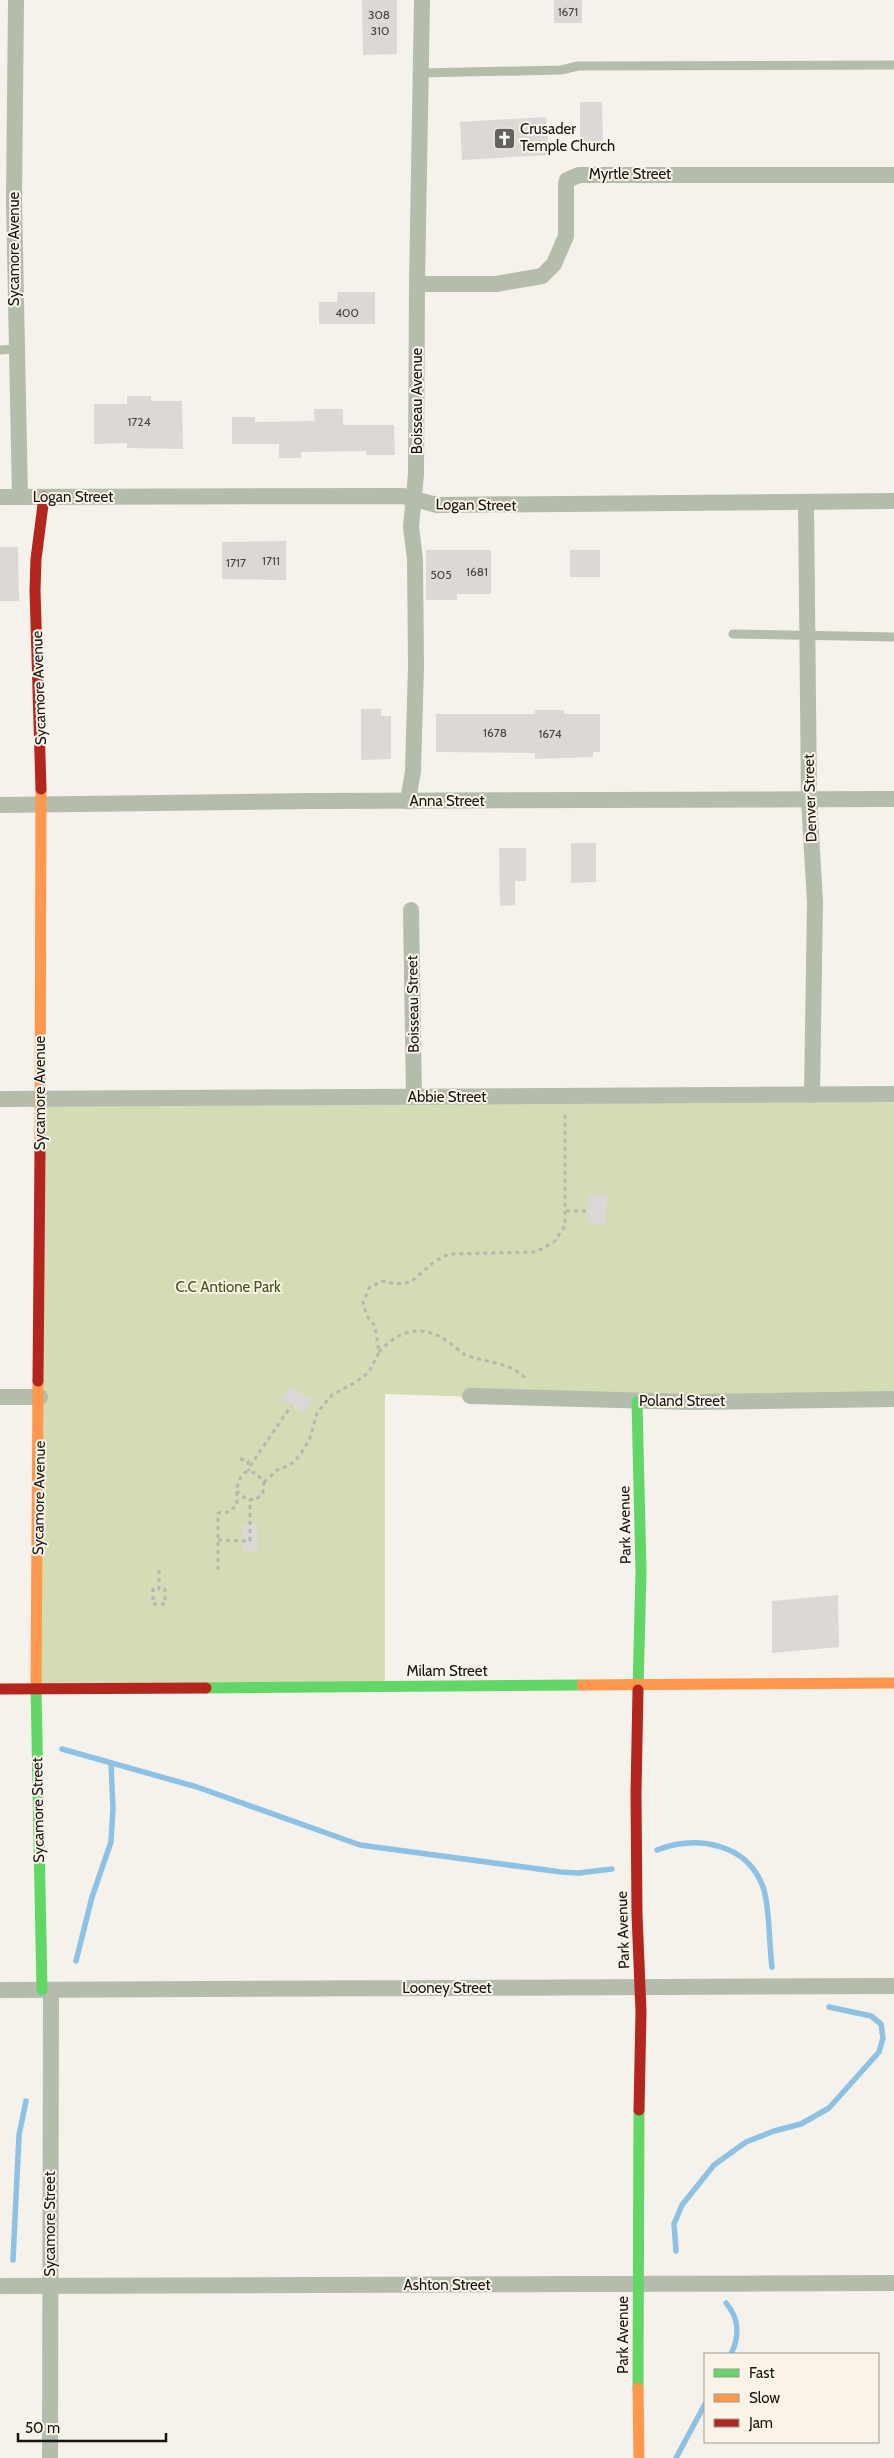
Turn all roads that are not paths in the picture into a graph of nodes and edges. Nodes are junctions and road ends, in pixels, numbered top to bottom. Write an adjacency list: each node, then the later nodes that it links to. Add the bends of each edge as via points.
1 (16, 0): 6 (street, Sycamore Avenue)
2 (422, 0): 4 (street, Boisseau Avenue)
3 (894, 65): 4 (lane, via 578,66 561,70)
4 (421, 73): 7 (street, Boisseau Avenue)
5 (894, 175): 7 (street, Myrtle Street, via 579,175 566,184 566,236 554,264 542,276 496,284)
6 (7, 201): 8 (street, Sycamore Avenue)
7 (417, 284): 12 (street, Boisseau Avenue)
8 (8, 349): 10 (street, Sycamore Avenue)
9 (0, 497): 10 (street, Logan Street)
10 (20, 497): 11 (street, Logan Street)
11 (44, 497): 12 (street, Logan Street, via 403,496); 22 (street, Sycamore Avenue, via 35,590)
12 (414, 500): 14 (street, Logan Street, via 437,505 520,506); 20 (street, Boisseau Avenue, via 414,741)
13 (894, 501): 14 (street, Logan Street)
14 (806, 502): 16 (street, Denver Street)
15 (733, 634): 16 (lane)
16 (807, 634): 17 (lane); 19 (street, Denver Street)
17 (894, 637)
18 (894, 799): 19 (street, Anna Street)
19 (809, 800): 20 (street, Anna Street); 25 (street, Denver Street, via 815,902)
20 (408, 801): 22 (street, Anna Street)
21 (0, 805): 22 (street, Anna Street)
22 (42, 805): 27 (street, Sycamore Avenue)
23 (411, 910): 26 (street, Boisseau Street)
24 (894, 1094): 25 (street, Abbie Street)
25 (812, 1095): 26 (street, Abbie Street)
26 (414, 1097): 27 (street, Abbie Street)
27 (40, 1098): 28 (street, Abbie Street); 31 (street, Sycamore Avenue)
28 (0, 1099)
29 (470, 1396): 33 (street, Poland Street)
30 (0, 1397): 31 (street)
31 (40, 1397): 37 (street, Sycamore Avenue)
32 (894, 1399): 33 (street, Poland Street)
33 (637, 1402): 35 (street, Park Avenue)
34 (894, 1683): 35 (street, Milam Street)
35 (640, 1684): 37 (street, Milam Street); 39 (street, Park Avenue, via 636,1792)
36 (0, 1689): 37 (street, Milam Street)
37 (36, 1689): 41 (street, Sycamore Street)
38 (894, 1986): 39 (street, Looney Street)
39 (640, 1987): 41 (street, Looney Street); 43 (street, Park Avenue)
40 (0, 1990): 41 (street, Looney Street)
41 (46, 1990): 45 (street, Sycamore Street)
42 (894, 2282): 43 (street, Ashton Street)
43 (637, 2284): 45 (street, Ashton Street); 47 (street, Park Avenue)
44 (0, 2286): 45 (street, Ashton Street)
45 (50, 2286): 46 (street, Sycamore Street)
46 (50, 2458)
47 (638, 2458)

